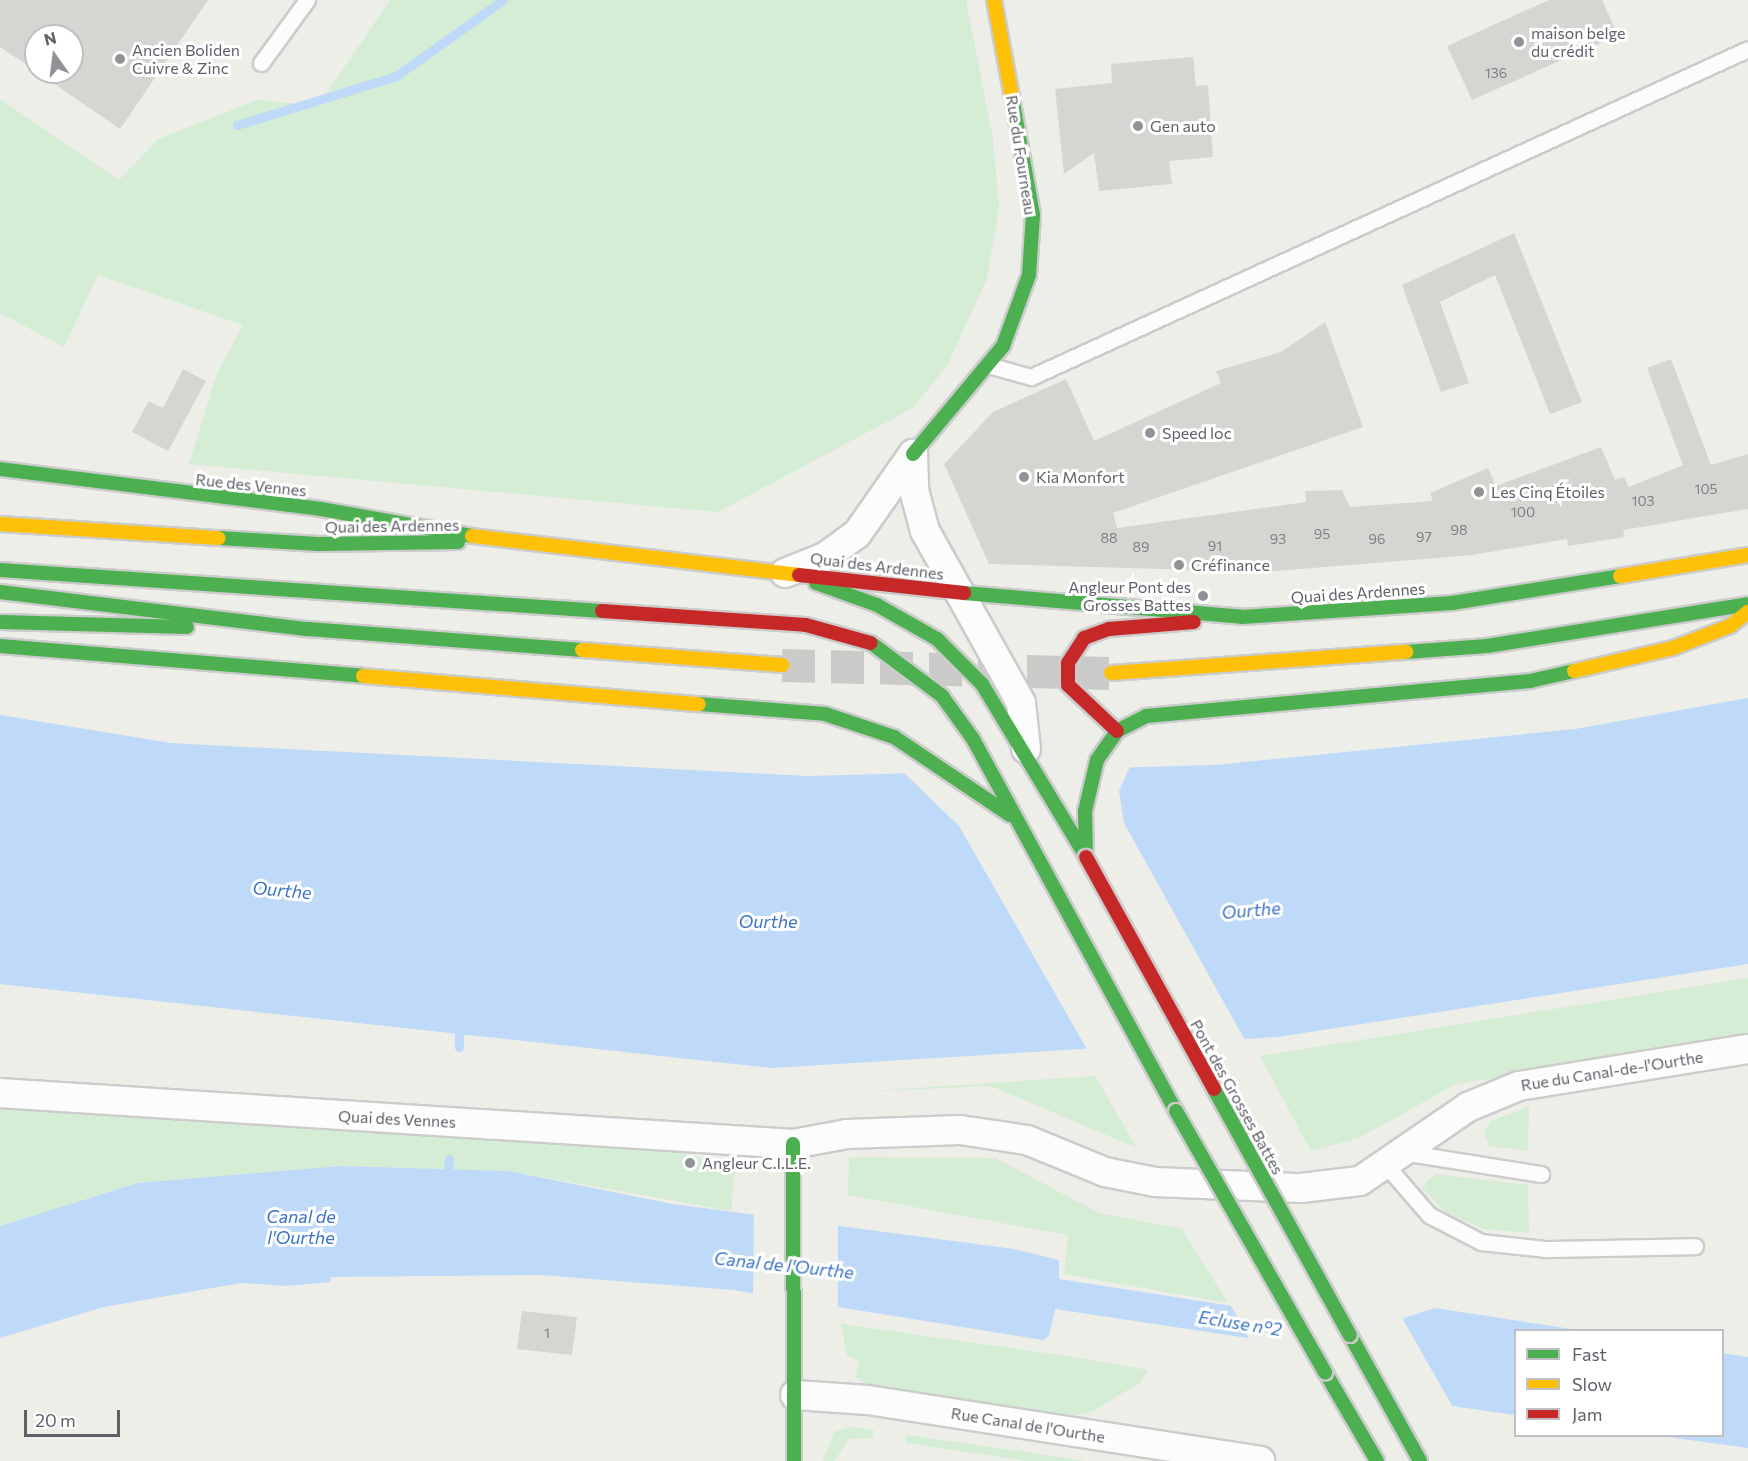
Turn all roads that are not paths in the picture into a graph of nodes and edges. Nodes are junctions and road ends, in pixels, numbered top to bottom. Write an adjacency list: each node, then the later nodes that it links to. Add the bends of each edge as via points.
1 (307, 0): 4 (lane)
2 (994, 0): 5 (main road, Rue du Fourneau, via 1033,215 1025,296)
3 (1748, 49): 5 (lane, via 1031,377)
4 (261, 63)
5 (988, 365): 6 (main road, Rue du Fourneau)
6 (913, 454): 12 (street, Rue du Fourneau, via 858,534 825,557); 14 (street, via 914,490 925,531)
7 (0, 469): 9 (main road, Rue des Vennes, via 15,475 321,509)
8 (0, 524): 9 (main road, Quai des Ardennes, via 318,544)
9 (498, 541): 12 (main road, Quai des Ardennes)
10 (1748, 555): 17 (main road, Quai des Ardennes, via 1452,603)
11 (0, 570): 25 (main road, via 807,625 846,632 910,666 942,696 973,739)
12 (786, 573): 14 (main road, Quai des Ardennes); 24 (main road, Pont des Grosses Battes, via 877,605 937,639 982,684)
13 (0, 592): 19 (main road)
14 (960, 593): 17 (main road, Quai des Ardennes); 24 (street, via 1021,703)
15 (1748, 604): 22 (main road, via 1487,646)
16 (1748, 612): 23 (main road, via 1730,626 1674,648 1530,681 1146,716)
17 (1242, 617): 23 (main road, via 1109,629 1084,638 1068,663 1068,685 1079,701)
18 (0, 622): 19 (main road)
19 (308, 629): 21 (main road)
20 (0, 646): 25 (main road, via 825,714 894,737)
21 (782, 665)
22 (1111, 673)
23 (1117, 731): 26 (main road, via 1097,760 1090,781)
24 (1026, 749): 26 (main road, Pont des Grosses Battes)
25 (1010, 815): 36 (main road, bridge)
26 (1086, 857): 37 (main road, Pont des Grosses Battes, bridge)
27 (1748, 1049): 30 (street, Rue du Canal-de-l'Ourthe, via 1519,1086 1468,1107)
28 (0, 1093): 29 (street, Quai des Vennes)
29 (793, 1144): 30 (street, Rue du Canal-de-l'Ourthe, via 847,1134 960,1130 1027,1140 1105,1172 1206,1187 1301,1188 1360,1181); 33 (main road)
30 (1393, 1158): 31 (lane); 32 (lane, via 1430,1215 1481,1242 1545,1249)
31 (1541, 1174)
32 (1695, 1246)
33 (795, 1395): 34 (main road); 35 (street, Rue Canal de l'Ourthe, via 868,1400)
34 (794, 1461)
35 (1260, 1461)
36 (1377, 1461)
37 (1420, 1461)

